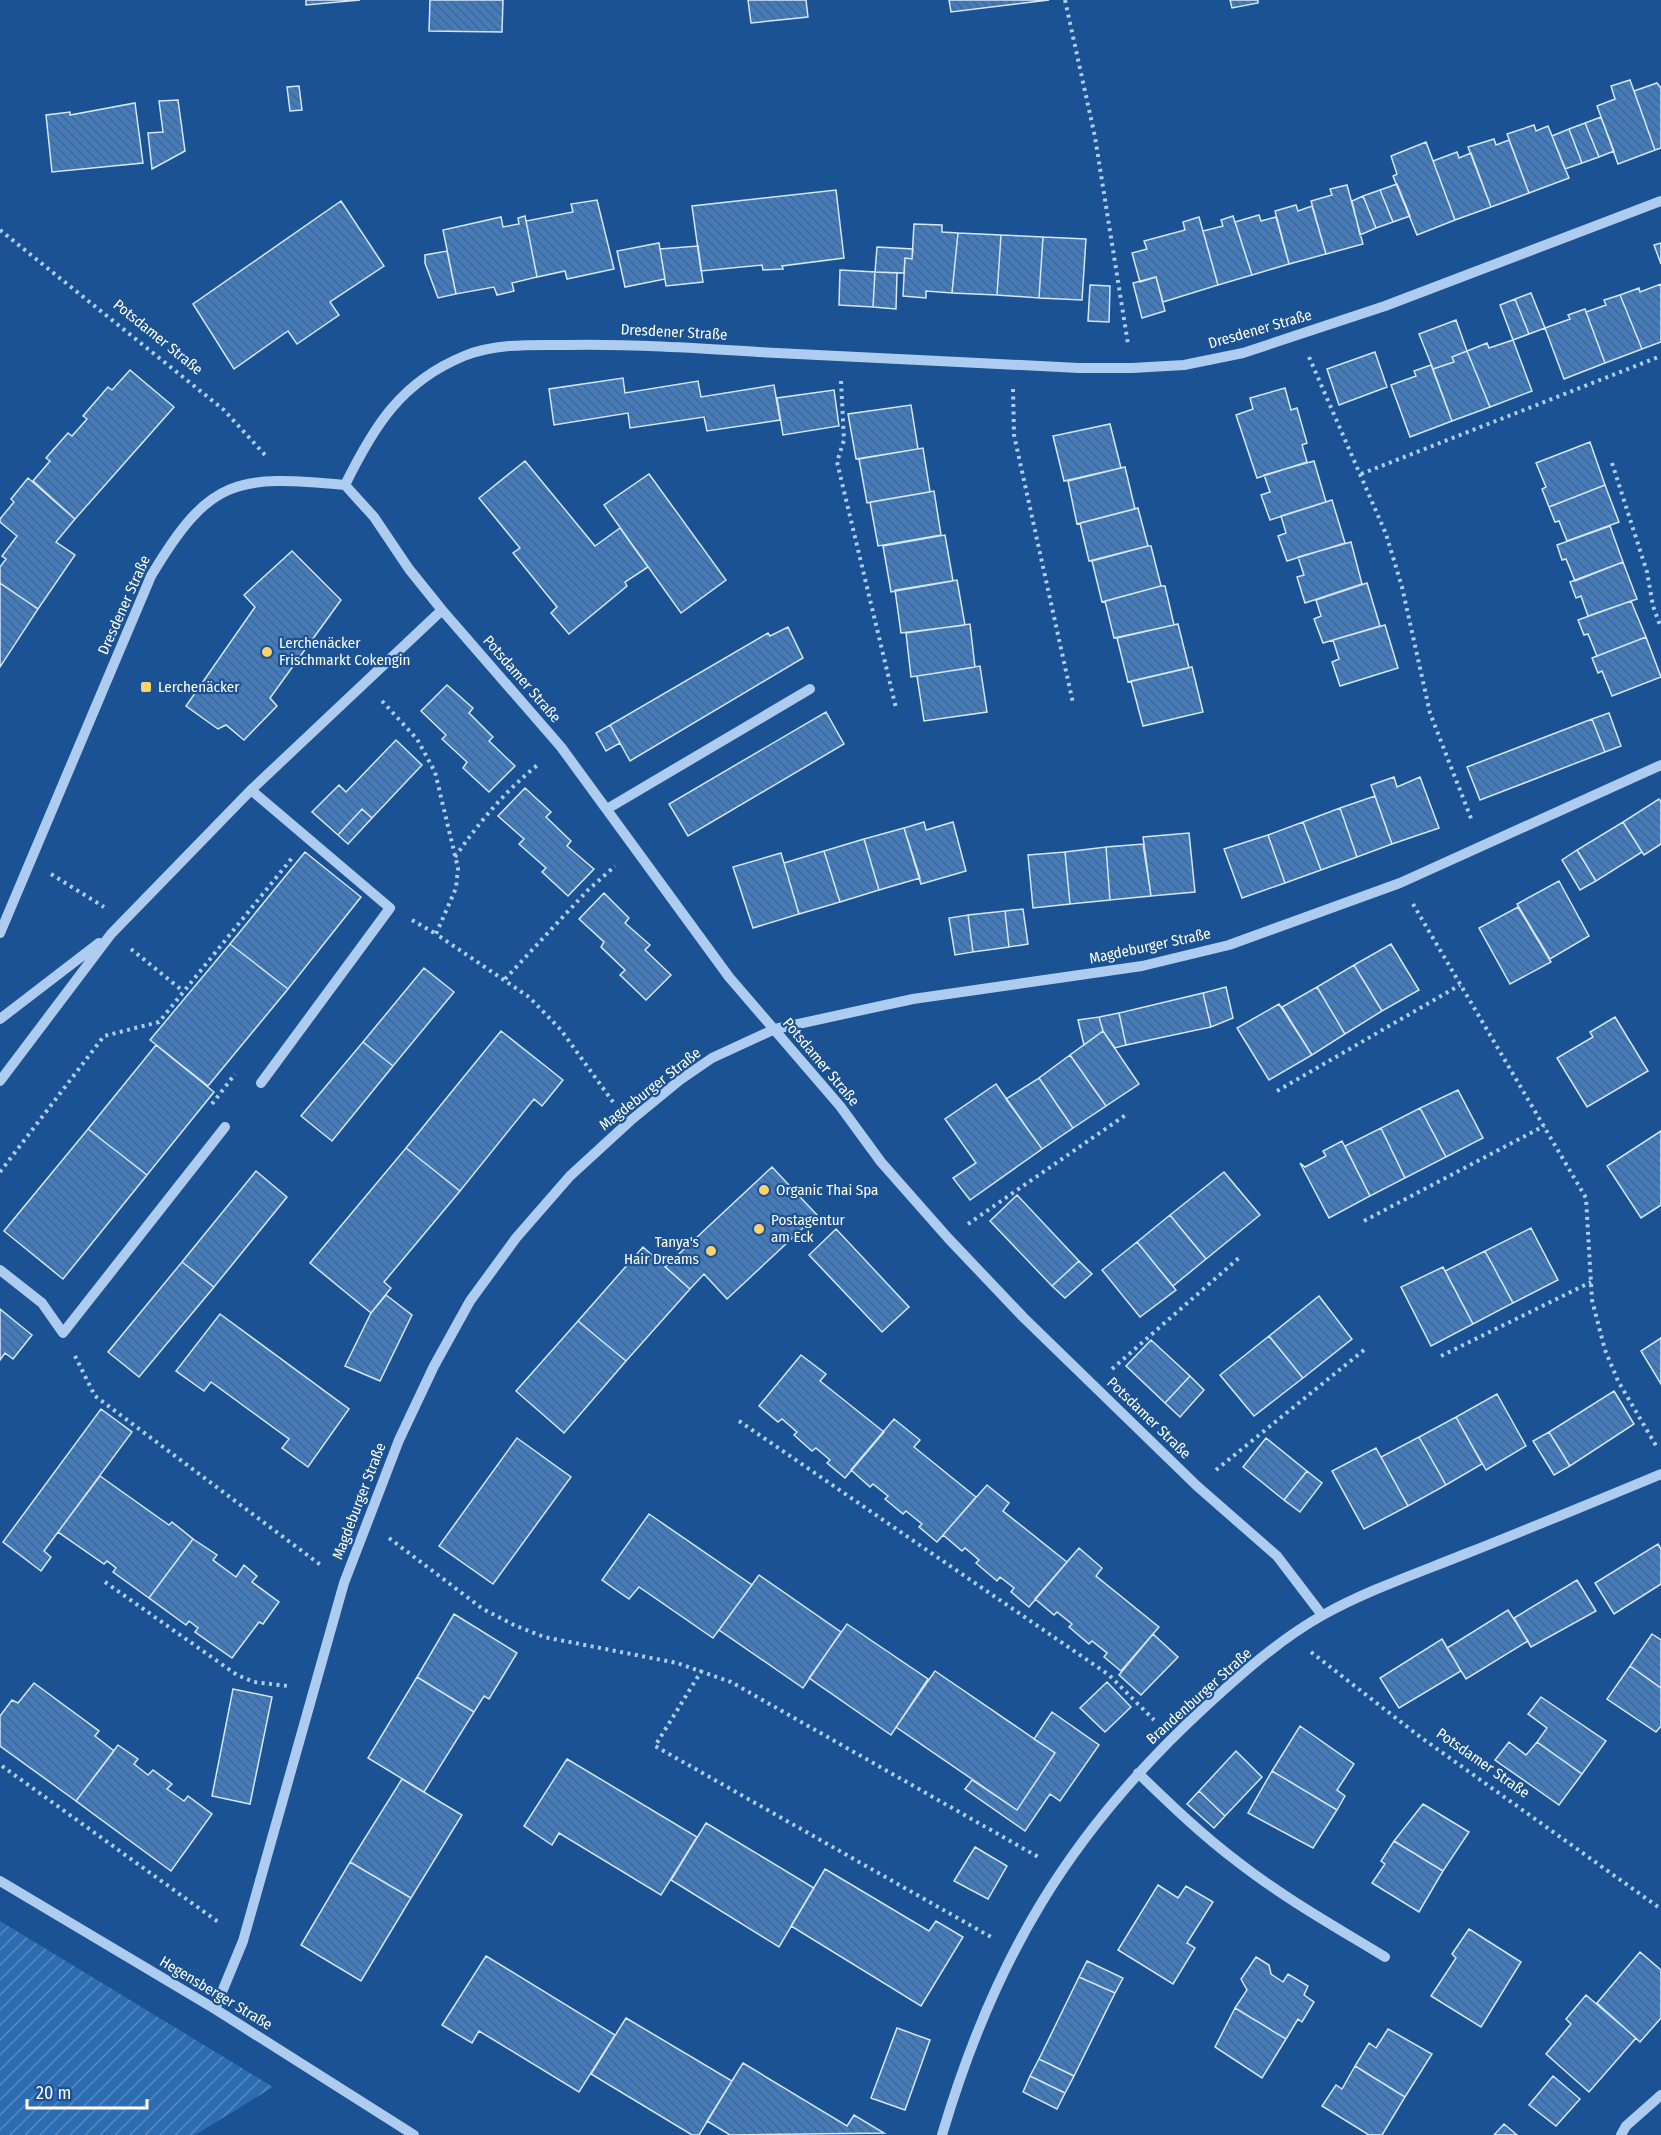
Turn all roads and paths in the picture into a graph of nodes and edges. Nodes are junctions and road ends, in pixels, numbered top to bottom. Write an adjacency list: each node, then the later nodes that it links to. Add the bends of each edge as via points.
1 (1065, 0): 8 (path, via 1095,137)
2 (1661, 201): 4 (street, Dresdener Straße)
3 (0, 230): 11 (path, Potsdamer Straße, via 224,410)
4 (1299, 335): 8 (street, Dresdener Straße, via 1243,353); 10 (path)
5 (1661, 356): 10 (path)
6 (839, 357): 7 (street, Dresdener Straße); 12 (street, Dresdener Straße, via 635,344 528,345 466,355 407,390 366,443); 17 (path, via 844,440 837,462)
7 (1012, 364): 8 (street, Dresdener Straße); 16 (path, via 1014,435)
8 (1132, 368)
9 (1612, 463): 14 (path)
10 (1361, 474): 24 (path, via 1386,534 1402,587 1430,713)
11 (286, 480): 12 (street, Dresdener Straße); 27 (street, Dresdener Straße, via 251,482 224,491 198,509 173,539 151,576)
12 (345, 485): 13 (street, Potsdamer Straße, via 375,517)
13 (442, 610): 19 (street, Potsdamer Straße); 21 (street)
14 (1661, 628)
15 (810, 689): 22 (street)
16 (1073, 703)
17 (896, 708)
18 (403, 723): 26 (path, via 435,772)
19 (561, 747): 22 (street, Potsdamer Straße); 26 (path, via 516,782 481,820)
20 (1661, 765): 24 (street, Magdeburger Straße)
21 (250, 790): 23 (street); 29 (street)
22 (607, 808): 25 (street, Potsdamer Straße)
23 (308, 839): 35 (path); 39 (street, via 390,908)
24 (1482, 847): 28 (street, Magdeburger Straße)
25 (635, 848): 33 (path, via 588,890); 37 (street, Potsdamer Straße, via 729,977)
26 (455, 858): 33 (path, via 456,888 436,934)
27 (30, 861): 29 (path); 30 (street, Dresdener Straße)
28 (1400, 883): 34 (path); 37 (street, Magdeburger Straße, via 1229,945 1142,966 913,999)
29 (125, 920): 31 (street)
30 (0, 933)
31 (111, 934): 36 (street); 38 (street)
32 (142, 958): 35 (path)
33 (505, 979): 42 (path, via 561,1030)
34 (1460, 985): 40 (path); 43 (path)
35 (184, 992): 45 (path, via 159,1022 104,1036)
36 (0, 1019)
37 (775, 1029): 42 (street, Magdeburger Straße, via 712,1058); 47 (street, Potsdamer Straße, via 881,1162)
38 (0, 1081)
39 (261, 1083): 44 (path, via 241,1068 206,1112)
40 (1277, 1091)
41 (1127, 1114): 47 (path)
42 (630, 1121): 59 (street, Magdeburger Straße, via 570,1176 516,1238 470,1301 429,1376)
43 (1544, 1126): 46 (path); 50 (path, via 1586,1198)
44 (225, 1127): 51 (street)
45 (0, 1172)
46 (1364, 1221)
47 (948, 1238): 54 (street, Potsdamer Straße)
48 (1240, 1257): 54 (path)
49 (0, 1270): 51 (street, via 42,1303)
50 (1591, 1282): 53 (path); 56 (path, via 1605,1350 1618,1381)
51 (63, 1333): 61 (path, via 95,1396)
52 (1364, 1350): 58 (path)
53 (1441, 1356)
54 (1093, 1385): 58 (street, Potsdamer Straße)
55 (739, 1421): 66 (path, via 1109,1675)
56 (1661, 1454)
57 (1661, 1474): 62 (street, Brandenburger Straße)
58 (1197, 1486): 62 (street, Potsdamer Straße, via 1277,1556)
59 (366, 1521): 61 (street, Magdeburger Straße); 64 (path, via 483,1609 514,1625 544,1637)
60 (105, 1582): 65 (path, via 237,1675 254,1682)
61 (344, 1583): 65 (street, Magdeburger Straße)
62 (1322, 1615): 63 (street, Brandenburger Straße)
63 (1291, 1637): 66 (street, Brandenburger Straße, via 1239,1676); 71 (path, Potsdamer Straße, via 1419,1736)
64 (702, 1670): 69 (path, via 731,1682); 73 (path, via 655,1746)
65 (313, 1690): 72 (street, Magdeburger Straße)
66 (1172, 1737): 68 (street, Brandenburger Straße)
67 (2, 1766): 72 (path)
68 (1138, 1773): 69 (street, Brandenburger Straße); 74 (street, via 1238,1862 1277,1891)
69 (1061, 1870): 73 (street, Brandenburger Straße)
70 (0, 1881): 75 (street, Hegensberger Straße)
71 (1661, 1909)
72 (243, 1941): 75 (street, Magdeburger Straße)
73 (1013, 1949): 78 (street, Brandenburger Straße, via 962,2067)
74 (1385, 1957)
75 (215, 2009): 77 (street, Hegensberger Straße)
76 (1661, 2095): 79 (street)
77 (414, 2135)
78 (942, 2135)
79 (1621, 2135)

